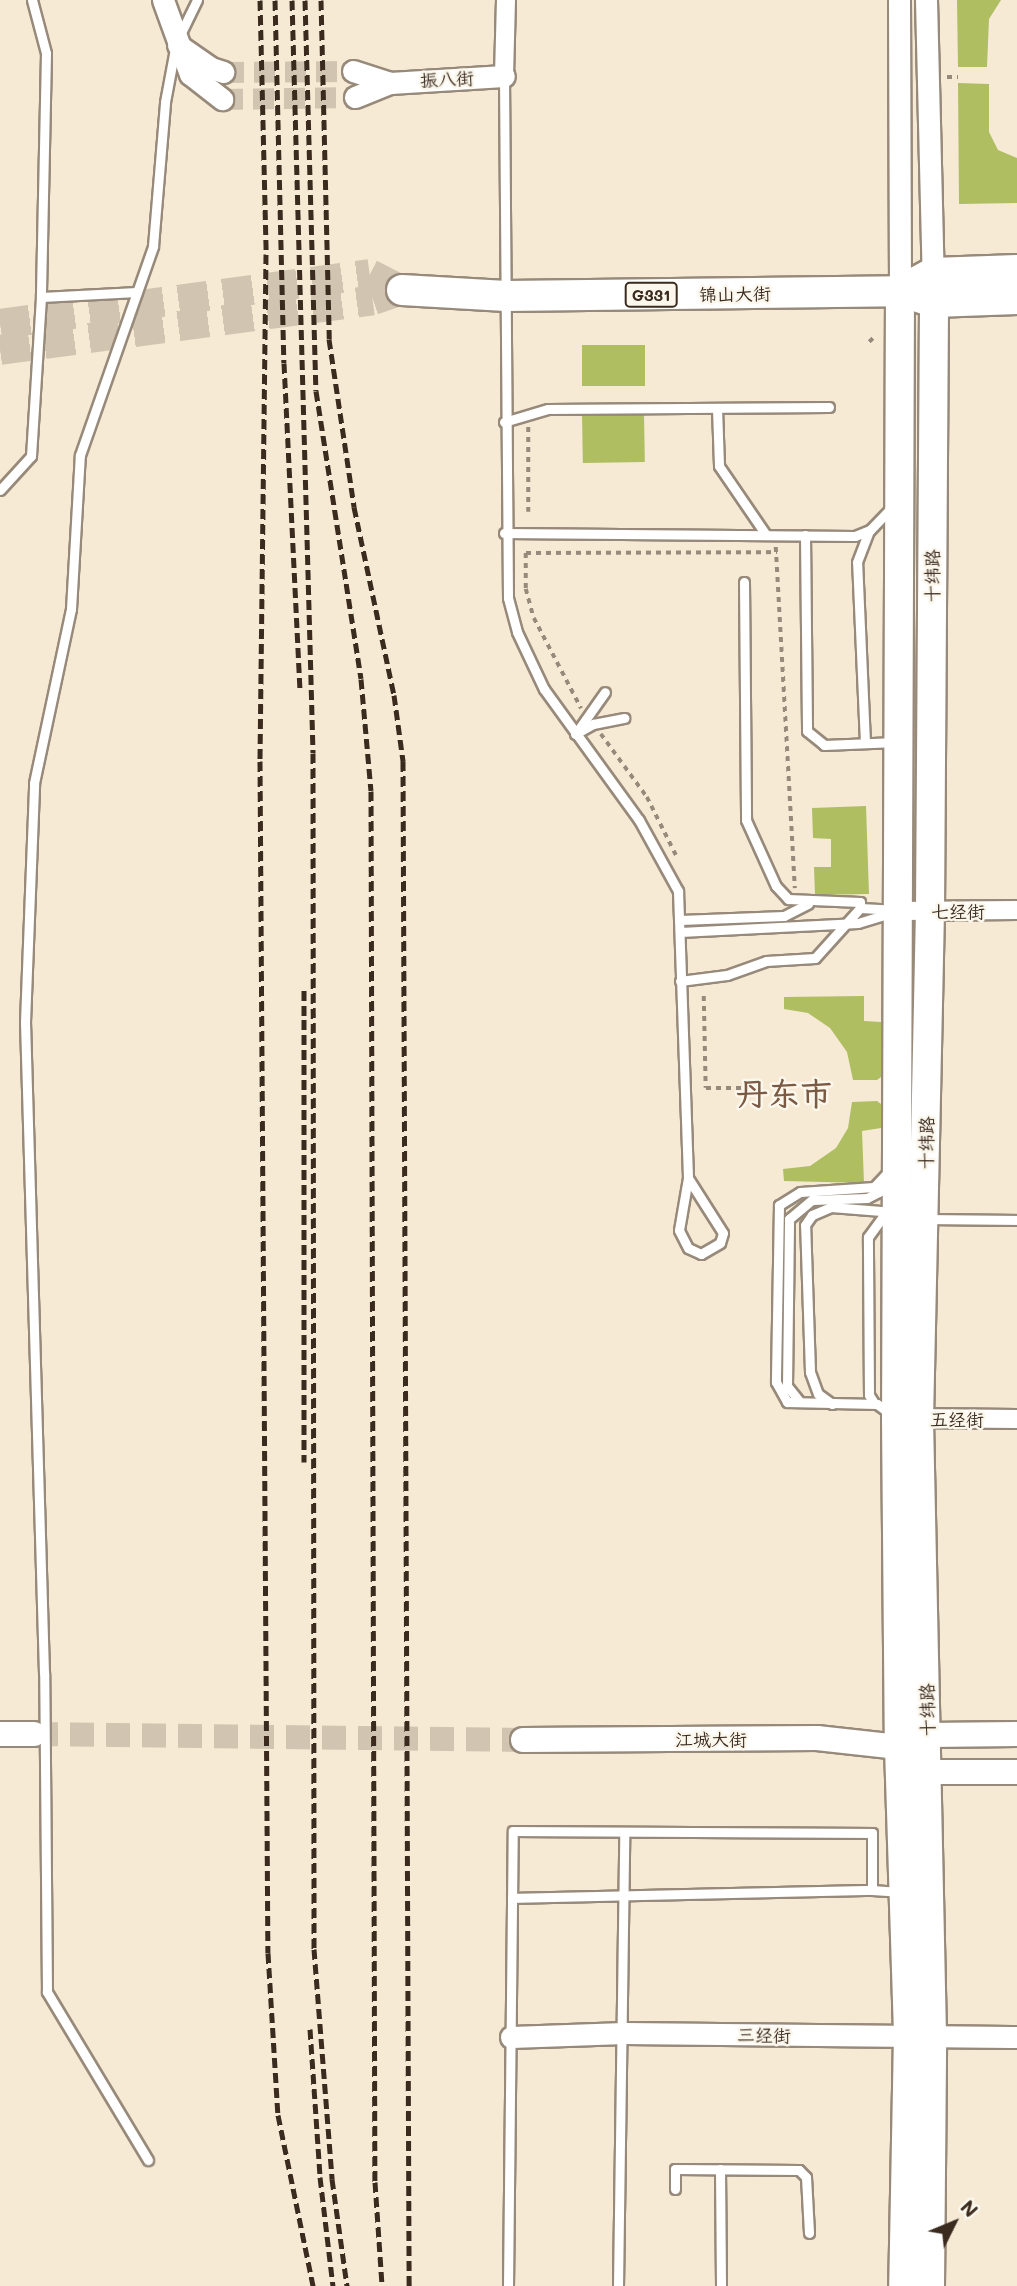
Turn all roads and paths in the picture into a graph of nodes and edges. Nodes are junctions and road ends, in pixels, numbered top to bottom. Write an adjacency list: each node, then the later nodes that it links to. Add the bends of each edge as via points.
1 (32, 0): 22 (lane, via 46,53)
2 (163, 0): 7 (street)
3 (197, 0): 7 (lane)
4 (506, 0): 10 (street)
5 (899, 0): 19 (street, 十纬路)
6 (926, 0): 17 (street, 十纬路)
7 (176, 43): 9 (street); 15 (street, via 190,74); 20 (lane, via 165,102 153,246)
8 (353, 71): 13 (street, 振八街)
9 (223, 72)
10 (504, 76): 13 (street, 振八街); 21 (lane)
11 (945, 77): 12 (path)
12 (958, 77)
13 (390, 83): 14 (street, 振八街)
14 (355, 97)
15 (222, 99)
16 (1017, 270): 17 (highway, 锦山大街 / G331)
17 (933, 273): 19 (highway, 锦山大街 / G331); 24 (street, 十纬路)
18 (402, 290): 21 (highway, 锦山大街 / G331)
19 (900, 291): 21 (highway, 锦山大街 / G331); 24 (highway, 锦山大街 / G331); 32 (main road, 十纬路)
20 (137, 292): 22 (lane); 88 (lane, via 80,455 71,609 34,783 25,1022 44,1673 47,1992)
21 (506, 296): 29 (lane)
22 (41, 297): 31 (lane, via 32,456)
23 (1017, 299): 24 (highway, 锦山大街 / G331)
24 (934, 302): 54 (main road, 十纬路)
25 (874, 337): 26 (path)
26 (869, 342)
27 (829, 407): 28 (lane)
28 (717, 408): 29 (lane, via 548,409); 36 (lane, via 719,467)
29 (504, 422): 35 (lane)
30 (528, 424): 33 (path)
31 (0, 491)
32 (901, 494): 34 (lane); 47 (main road, 十纬路)
33 (528, 512)
34 (870, 530): 37 (lane, via 855,536); 48 (lane, via 857,562)
35 (504, 533): 36 (lane); 46 (lane, via 505,582 517,632 544,690)
36 (769, 535): 37 (lane); 39 (path)
37 (805, 535): 48 (lane, via 805,726 820,744)
38 (526, 544): 40 (path)
39 (777, 552): 40 (path); 50 (path)
40 (526, 553): 43 (path, via 526,589 534,618)
41 (744, 582): 51 (lane, via 746,820 780,891 788,899)
42 (605, 692): 46 (lane)
43 (581, 708)
44 (624, 719): 46 (lane, via 593,724)
45 (598, 730): 49 (path, via 629,769 663,825 676,856 675,866)
46 (575, 734): 49 (lane, via 622,795)
47 (901, 741): 48 (lane); 53 (main road, 十纬路)
48 (865, 743)
49 (668, 870): 56 (lane, via 678,891)
50 (793, 892)
51 (809, 903): 52 (lane, via 860,902); 56 (lane, via 784,916)
52 (860, 908): 53 (lane); 57 (lane)
53 (899, 911): 54 (street, 七经街); 57 (lane); 62 (main road, 十纬路)
54 (930, 911): 55 (street, 七经街); 65 (main road, 十纬路)
55 (1017, 911)
56 (680, 920): 58 (lane)
57 (846, 923): 58 (lane); 59 (lane, via 815,958 766,961 727,975)
58 (680, 932): 59 (lane)
59 (680, 981): 64 (lane)
60 (704, 996): 61 (path, via 706,1088)
61 (744, 1088)
62 (899, 1144): 63 (lane); 65 (main road, 十纬路)
63 (886, 1177): 67 (lane, via 882,1190 872,1197 812,1200 789,1219 787,1387 792,1399); 67 (lane, via 870,1188 800,1192 784,1198 777,1210 777,1387 784,1400)
64 (688, 1178): 64 (lane, via 679,1230 688,1248 701,1254 720,1243 722,1229)
65 (904, 1214): 66 (lane); 68 (lane, via 831,1207 812,1215 805,1226 810,1371 818,1394); 69 (main road, 十纬路); 69 (lane, via 874,1223 868,1237 869,1395)
66 (1017, 1220)
67 (807, 1404): 68 (lane)
68 (832, 1404): 69 (lane)
69 (897, 1413): 70 (street, 五经街); 74 (main road, 十纬路); 76 (main road, 十纬路)
70 (1017, 1419)
71 (0, 1734): 72 (main road)
72 (34, 1734)
73 (1017, 1734): 74 (main road, 江城大街)
74 (928, 1735): 76 (main road, 江城大街); 77 (main road, 十纬路)
75 (523, 1740): 76 (main road, 江城大街, via 827,1738)
76 (899, 1747): 77 (main road); 81 (main road, 十纬路)
77 (927, 1772): 78 (main road); 85 (main road, 十纬路)
78 (1017, 1772)
79 (624, 1833): 80 (lane, via 872,1833); 82 (lane); 83 (lane, via 513,1831)
80 (872, 1890): 81 (lane); 82 (lane)
81 (904, 1892): 85 (main road, 十纬路)
82 (624, 1895): 83 (lane); 84 (lane)
83 (512, 1898): 86 (lane)
84 (624, 2033): 85 (street, 三经街); 86 (street, 三经街); 93 (lane)
85 (920, 2036): 87 (street, 三经街); 95 (main road, 十纬路); 96 (main road, 十纬路)
86 (511, 2037): 92 (lane)
87 (1017, 2037)
88 (148, 2160)
89 (720, 2169): 90 (lane, via 675,2169); 91 (lane, via 799,2170 806,2177); 94 (lane)
90 (675, 2189)
91 (809, 2233)
92 (508, 2286)
93 (618, 2286)
94 (721, 2286)
95 (903, 2286)
96 (930, 2286)

